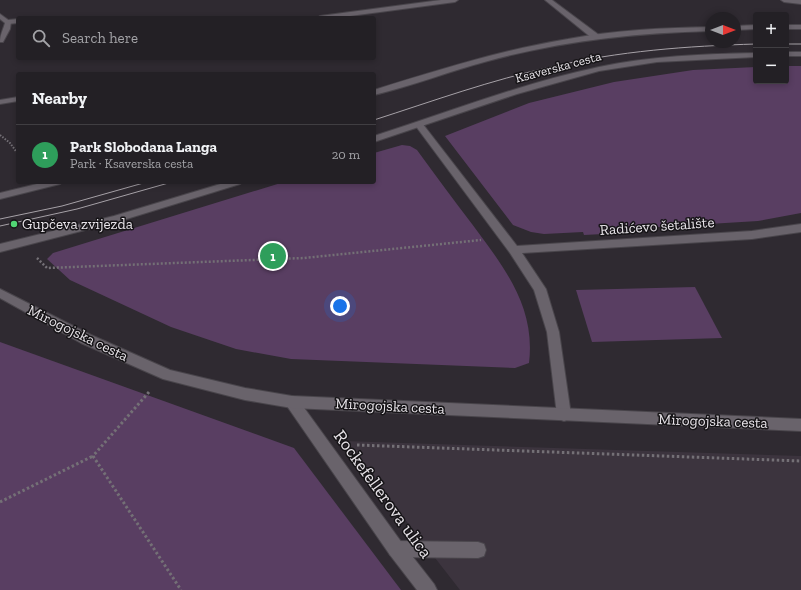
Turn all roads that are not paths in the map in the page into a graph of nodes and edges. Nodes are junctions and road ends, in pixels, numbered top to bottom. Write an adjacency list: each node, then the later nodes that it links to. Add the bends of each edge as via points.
1 (455, 0): 6 (main road)
2 (548, 0): 14 (main road)
3 (784, 0): 4 (main road)
4 (801, 2)
5 (0, 16): 8 (main road)
6 (335, 16)
7 (16, 21): 8 (main road)
8 (8, 22): 15 (main road)
9 (753, 27): 13 (main road)
10 (789, 27): 11 (main road)
11 (801, 27)
12 (705, 28): 14 (main road, Ksaverska cesta)
13 (741, 28)
14 (596, 37): 19 (main road, Ksaverska cesta, via 478,61)
15 (0, 40)
16 (789, 54): 17 (main road)
17 (801, 54)
18 (753, 55): 22 (main road, Ksaverska cesta, via 682,58 601,69 560,78)
19 (376, 92)
20 (16, 99): 21 (main road)
21 (0, 102)
22 (419, 125): 23 (main road, Ksaverska cesta); 29 (main road)
23 (376, 138)
24 (49, 184): 26 (main road)
25 (230, 184): 28 (main road, via 116,219)
26 (0, 196)
27 (801, 228): 29 (main road, Radićevo šetalište, via 752,235)
28 (0, 248)
29 (514, 250): 32 (main road, via 540,289 548,310)
30 (0, 294): 31 (main road, Mirogojska cesta, via 86,339 168,376)
31 (292, 402): 32 (main road, Mirogojska cesta); 34 (main road, Rockefellerova ulica)
32 (564, 415): 33 (main road, Mirogojska cesta)
33 (801, 425)
34 (396, 549): 35 (main road); 36 (main road, Rockefellerova ulica)
35 (478, 550)
36 (428, 590)

